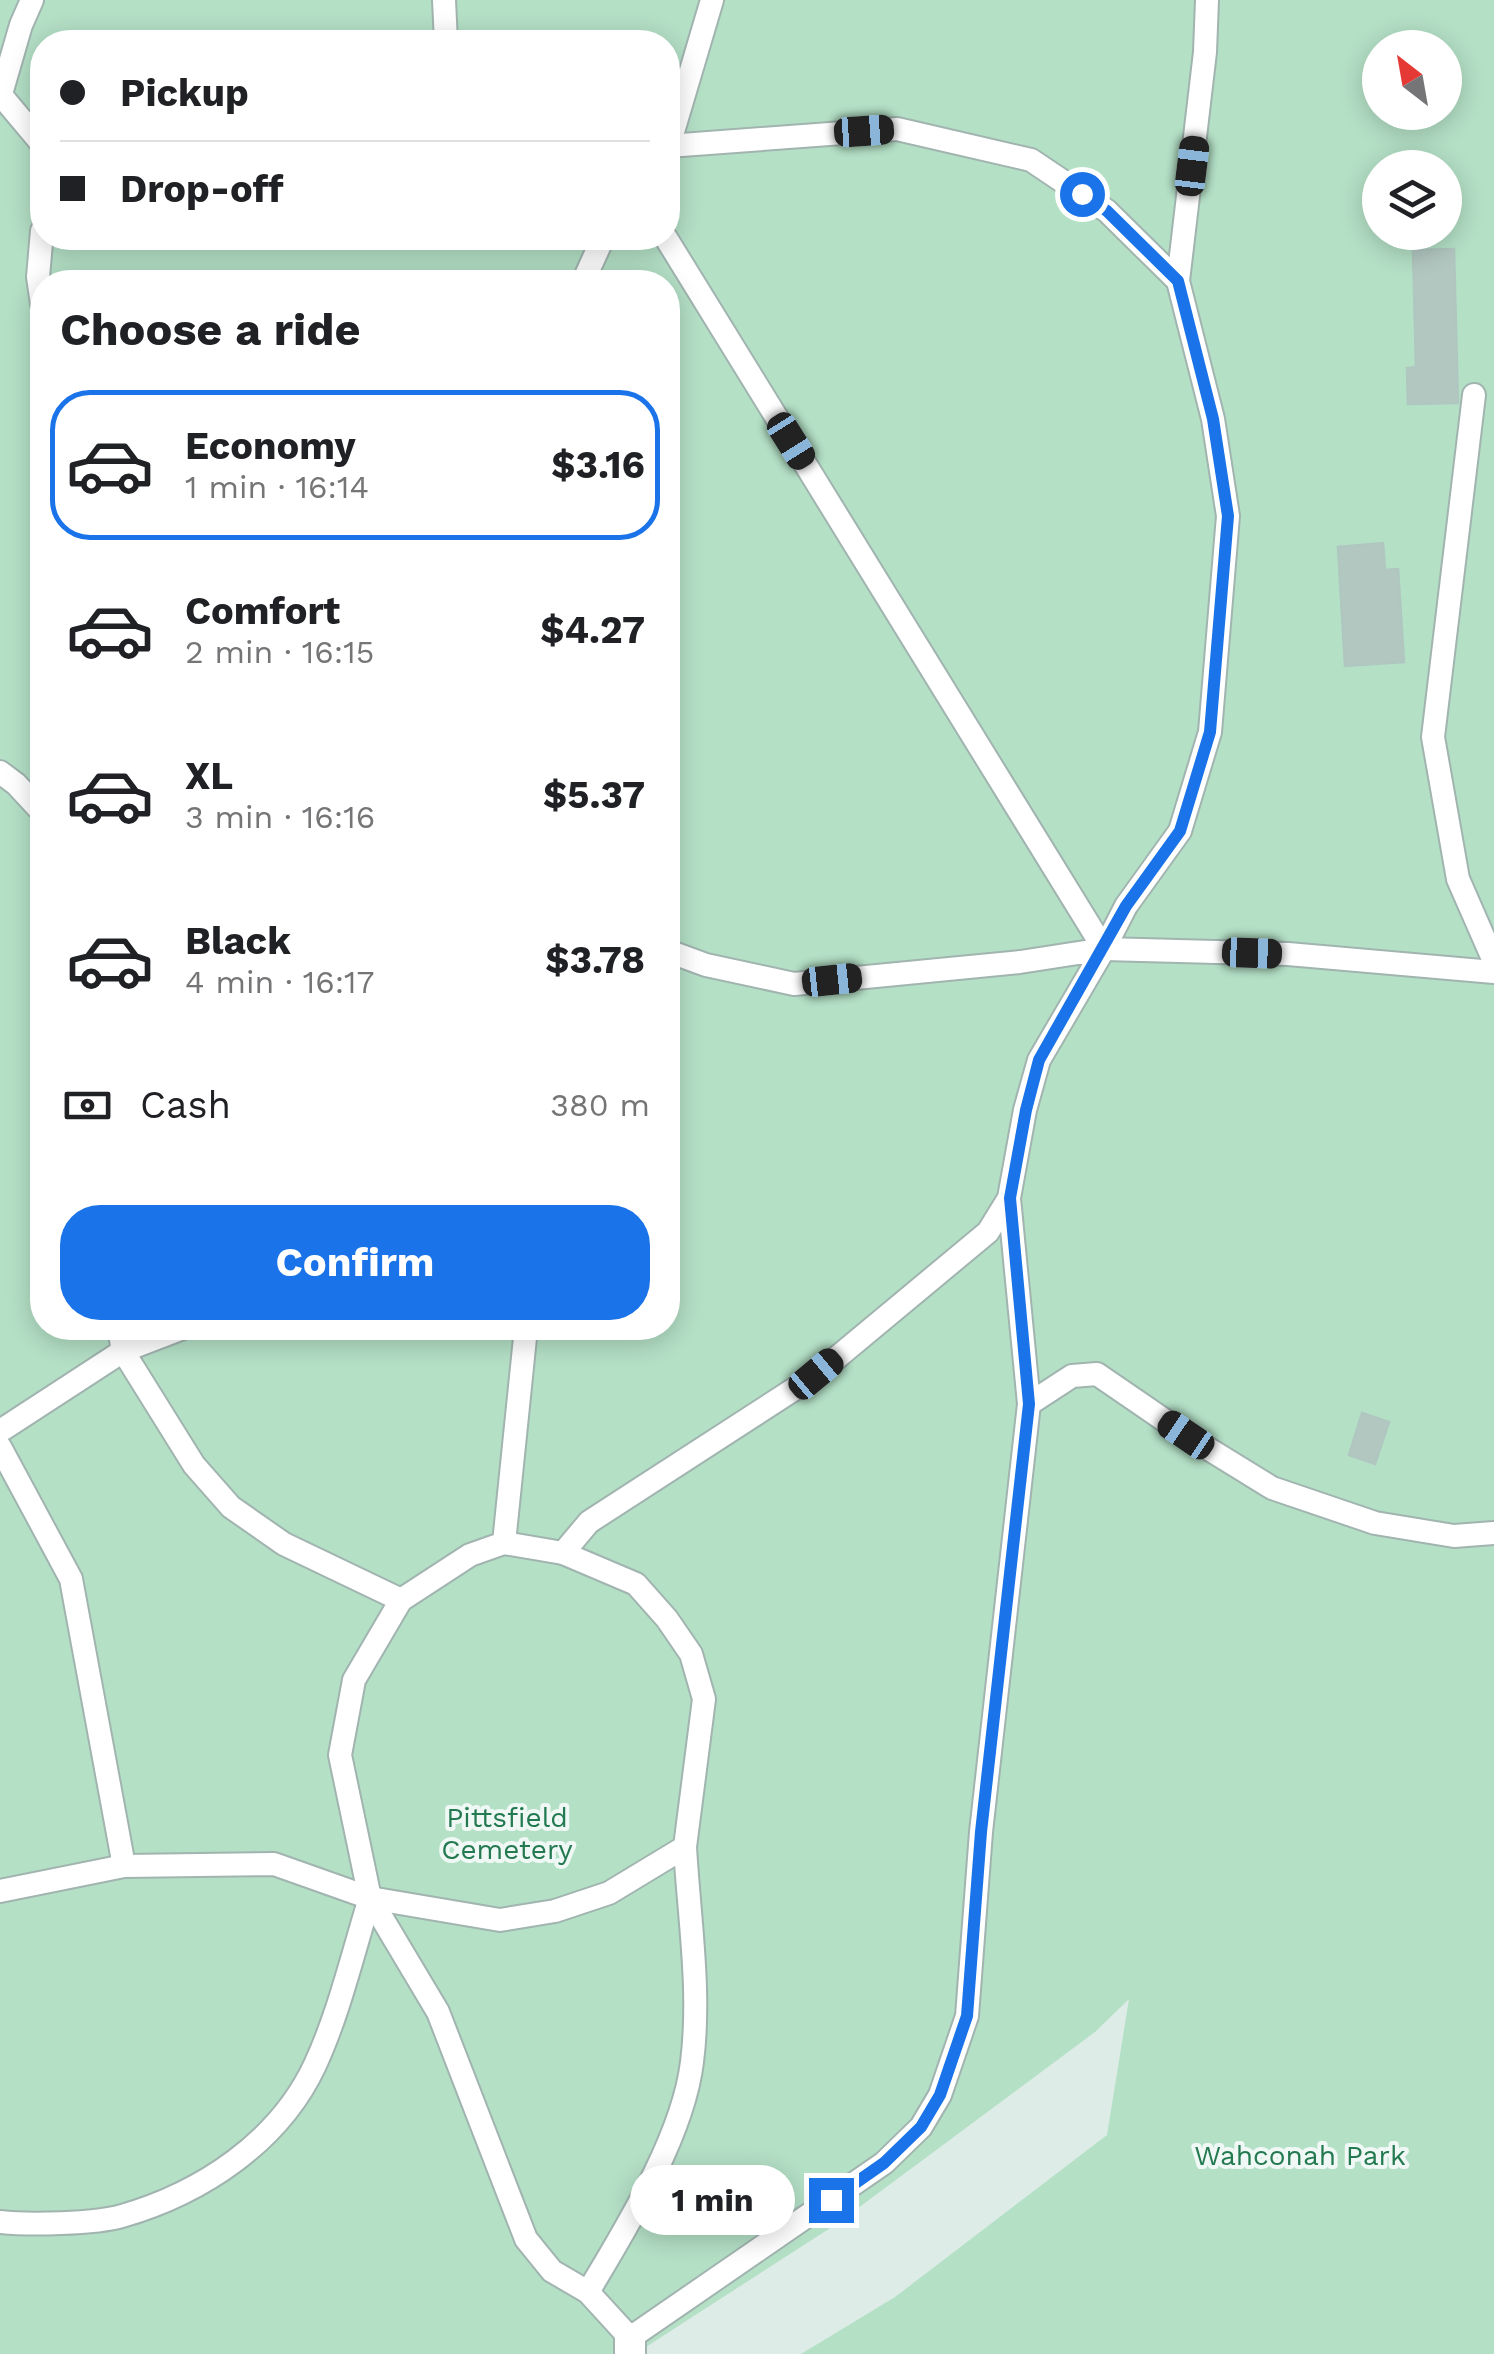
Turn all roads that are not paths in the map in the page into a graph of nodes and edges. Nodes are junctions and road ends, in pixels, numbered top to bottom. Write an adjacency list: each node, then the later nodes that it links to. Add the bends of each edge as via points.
1 (32, 0): 6 (lane)
2 (444, 0): 5 (lane)
3 (712, 0): 7 (lane)
4 (1208, 0): 11 (lane)
5 (445, 30)
6 (1, 94): 8 (lane)
7 (680, 105)
8 (30, 129)
9 (680, 144): 11 (lane, via 896,128 1031,160 1107,211)
10 (673, 250): 15 (lane)
11 (1178, 281): 15 (lane, via 1213,419 1228,516 1210,732 1180,831 1126,906)
12 (1474, 395): 17 (lane, via 1433,737 1458,879)
13 (0, 772): 14 (lane)
14 (30, 799)
15 (1104, 950): 16 (lane, via 794,984); 18 (lane, via 1288,954); 19 (lane, via 1039,1060)
16 (680, 955)
17 (1494, 961)
18 (1494, 972)
19 (1010, 1198): 24 (lane); 29 (lane, via 988,1232 816,1374 589,1522)
20 (121, 1340): 23 (lane)
21 (154, 1340): 23 (lane)
22 (525, 1340): 28 (lane)
23 (123, 1352): 25 (lane); 30 (lane, via 194,1465 231,1507 284,1544)
24 (1029, 1404): 27 (lane, via 1072,1376 1098,1374 1272,1488 1375,1523 1454,1536); 37 (lane, via 967,2016 940,2095 921,2127 884,2163)
25 (0, 1431)
26 (0, 1447): 32 (lane, via 71,1579)
27 (1494, 1533)
28 (504, 1543): 29 (lane); 30 (lane, via 470,1555)
29 (562, 1552): 31 (lane, via 636,1584 691,1654 704,1699)
30 (401, 1600): 34 (lane, via 354,1680 340,1755)
31 (685, 1847): 34 (lane, via 608,1893 500,1920); 36 (lane, via 692,2064 668,2142)
32 (124, 1866): 33 (lane); 34 (lane, via 274,1864)
33 (0, 1892)
34 (370, 1898): 35 (lane, via 315,2065 261,2140 175,2198 118,2218); 36 (lane, via 438,2012 526,2239 552,2271)
35 (0, 2222)
36 (588, 2292): 37 (lane)
37 (630, 2346)

